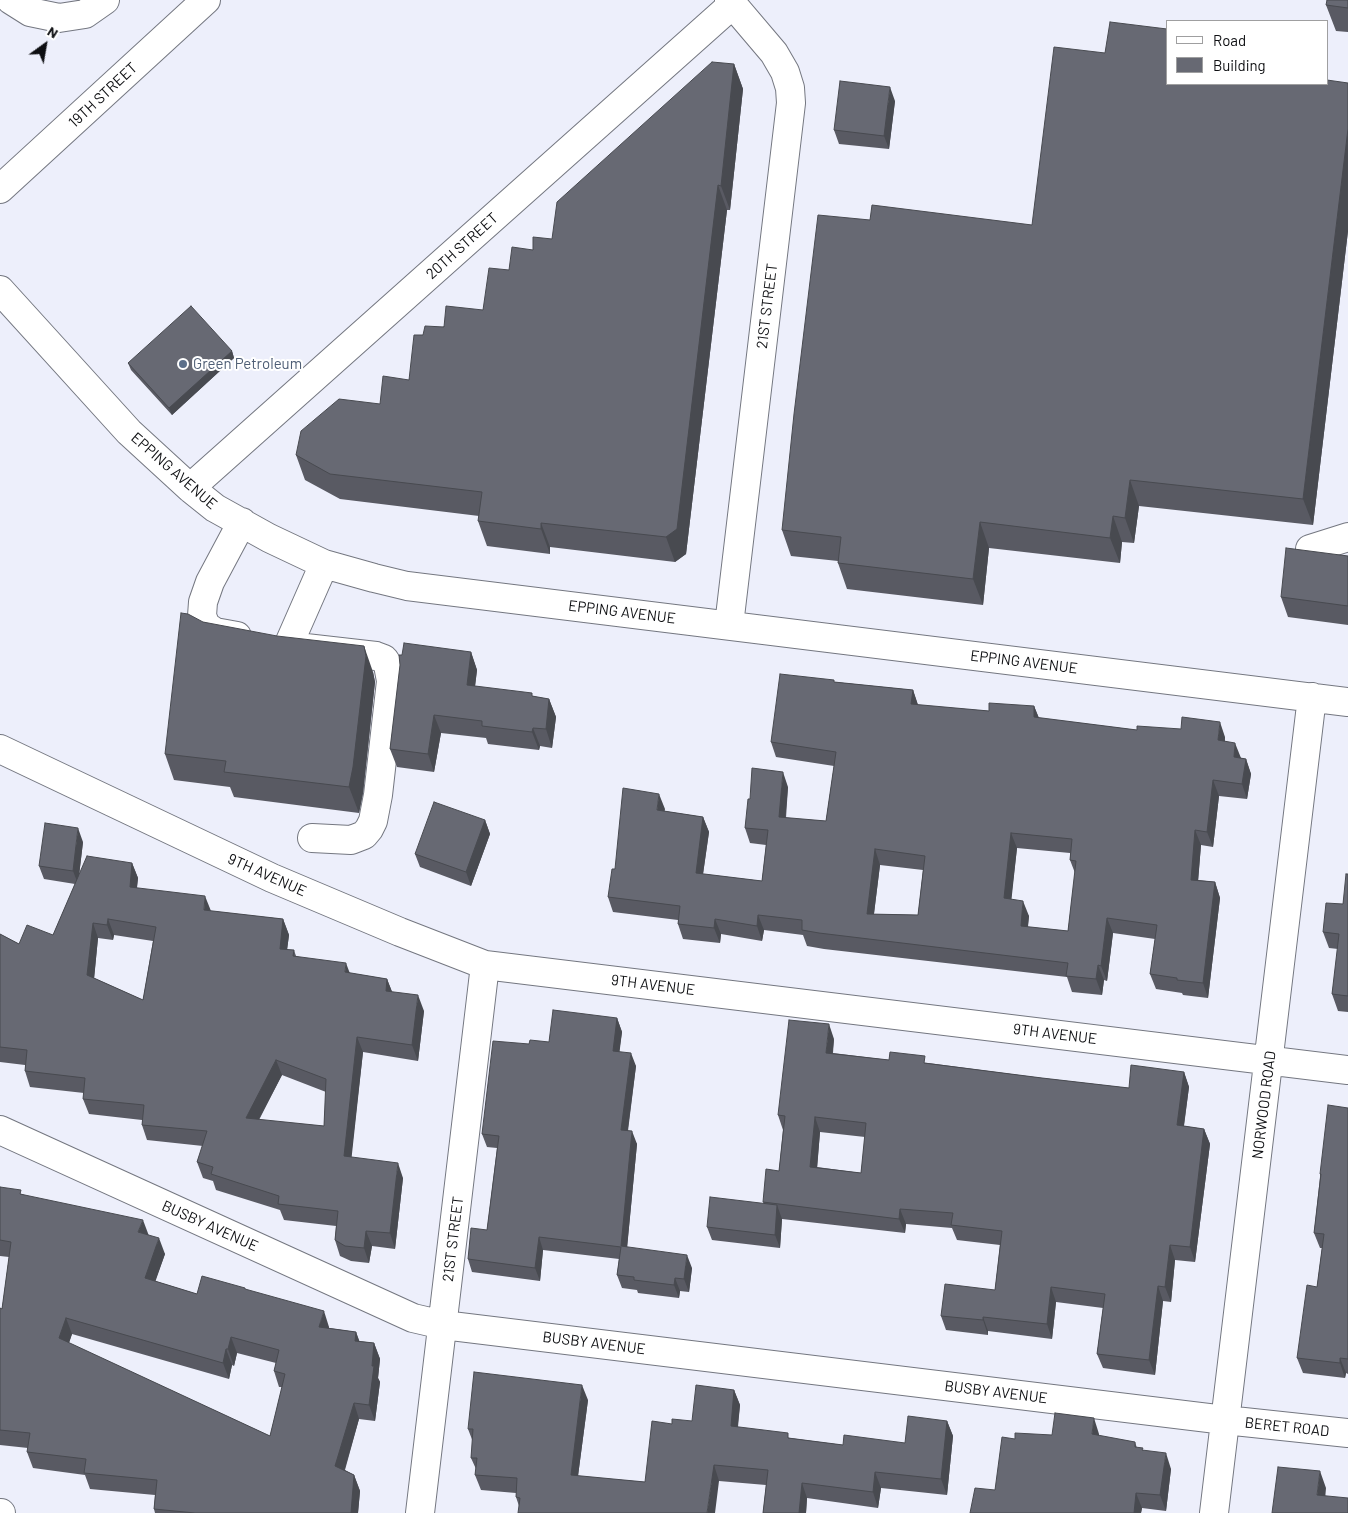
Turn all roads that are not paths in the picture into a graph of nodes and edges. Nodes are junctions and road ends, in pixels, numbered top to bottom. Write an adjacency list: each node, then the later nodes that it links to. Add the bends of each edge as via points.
1 (11, 0): 2 (street, via 30,12 59,18 84,14)
2 (105, 0)
3 (206, 0): 5 (street, 19TH STREET)
4 (731, 2): 7 (street, 20TH STREET); 12 (street, 21ST STREET, via 774,53 785,72 791,103)
5 (0, 189)
6 (0, 290): 7 (street, EPPING AVENUE, via 129,432)
7 (190, 488): 8 (street, EPPING AVENUE, via 215,508)
8 (242, 522): 11 (street, EPPING AVENUE); 13 (street, via 210,582 202,616 206,626 214,632)
9 (1348, 537): 10 (street)
10 (1310, 549)
11 (324, 564): 12 (street, EPPING AVENUE, via 407,586); 13 (street)
12 (729, 625): 14 (street, EPPING AVENUE)
13 (288, 646): 17 (street, via 376,656 384,659 390,673 378,795 369,830 351,840)
14 (1312, 697): 15 (street, EPPING AVENUE); 19 (street, NORWOOD ROAD)
15 (1348, 702)
16 (0, 749): 18 (street, 9TH AVENUE, via 272,878)
17 (312, 838)
18 (485, 965): 19 (street, 9TH AVENUE); 22 (street, 21ST STREET)
19 (1269, 1061): 20 (street, 9TH AVENUE); 23 (street, NORWOOD ROAD)
20 (1348, 1070)
21 (0, 1130): 22 (street, BUSBY AVENUE, via 413,1318)
22 (443, 1325): 23 (street, BUSBY AVENUE); 25 (street, 21ST STREET)
23 (1225, 1420): 24 (street, BERET ROAD); 26 (street, NORWOOD ROAD)
24 (1348, 1434)
25 (420, 1513)
26 (1214, 1513)

